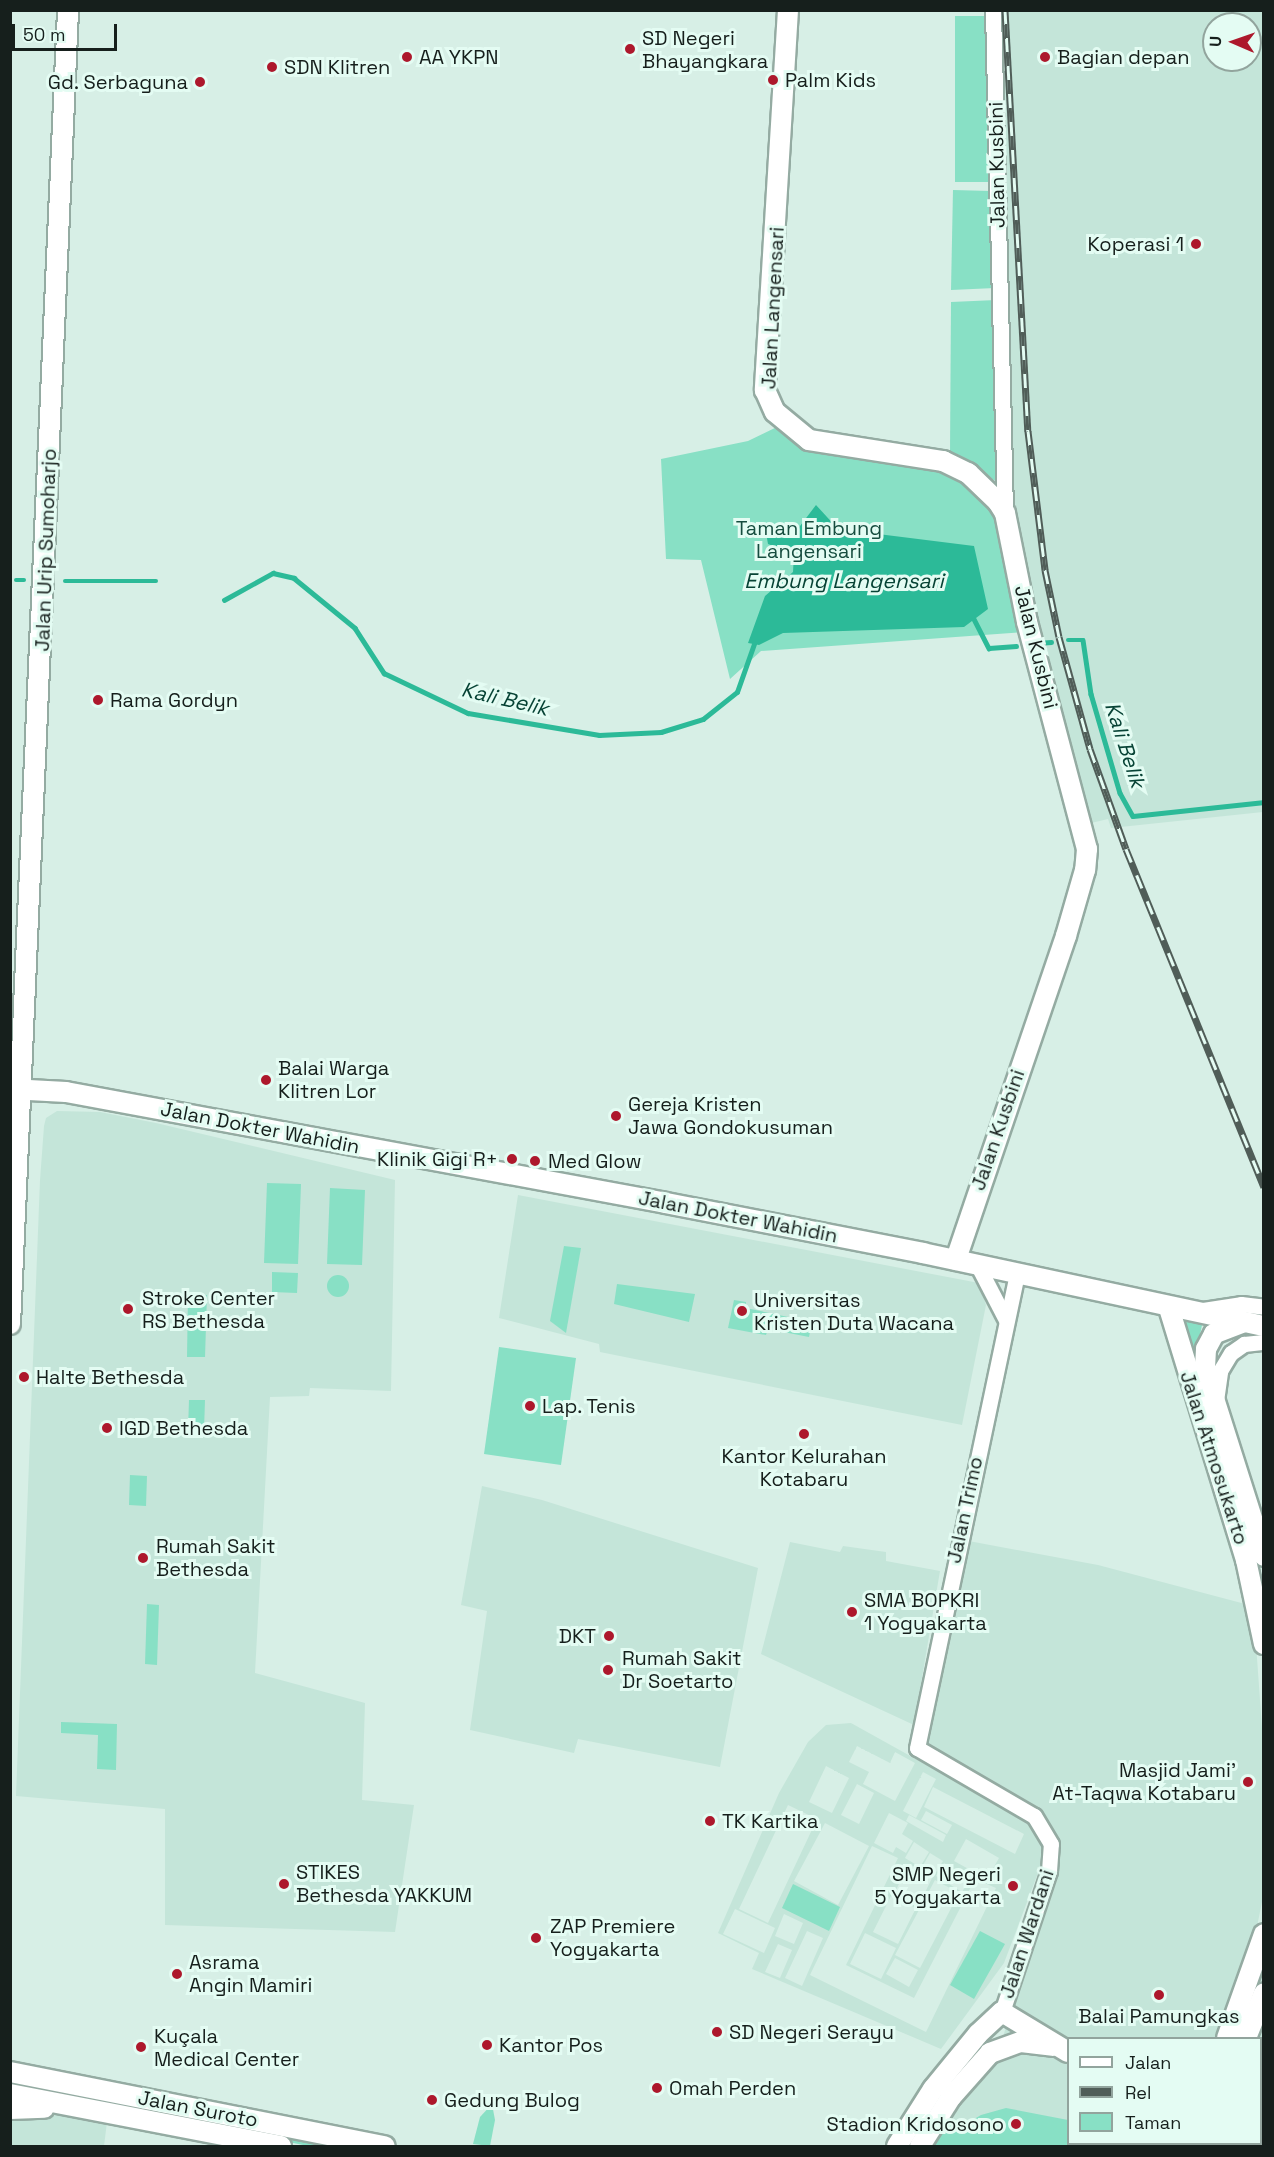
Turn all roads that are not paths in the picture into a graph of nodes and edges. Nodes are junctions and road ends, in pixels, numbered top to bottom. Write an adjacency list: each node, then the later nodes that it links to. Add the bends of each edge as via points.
1 (68, 10): 5 (main road, Jalan Urip Sumoharjo)
2 (788, 10): 4 (main road, Jalan Langensari, via 765,390 775,412 809,440 943,461 979,481)
3 (993, 10): 4 (street, Jalan Kusbini)
4 (1005, 513): 6 (main road, Jalan Kusbini, via 1027,622 1087,849 1086,870)
5 (15, 1089): 6 (main road, Jalan Dokter Wahidin, via 66,1092); 14 (main road, Jalan Urip Sumoharjo)
6 (956, 1260): 7 (main road, Jalan Dokter Wahidin)
7 (977, 1264): 8 (main road, Jalan Dokter Wahidin); 12 (street)
8 (1017, 1273): 10 (main road, Jalan Dokter Wahidin); 12 (street, Jalan Trimo)
9 (1263, 1306): 11 (street, via 1241,1304)
10 (1168, 1308): 11 (main road, Jalan Dokter Wahidin); 19 (main road, Jalan Atmosukarto, via 1246,1560)
11 (1191, 1312): 13 (main road, Jalan Dokter Wahidin)
12 (1006, 1320): 20 (street, Jalan Trimo)
13 (1242, 1323): 15 (main road, Jalan Dokter Wahidin); 17 (main road, Jalan Atmosukarto, via 1221,1329 1206,1349 1205,1370)
14 (10, 1324)
15 (1263, 1326)
16 (1263, 1342): 17 (street, Jalan Atmosukarto, via 1237,1347 1220,1371)
17 (1216, 1412): 18 (main road, Jalan Atmosukarto)
18 (1263, 1556)
19 (1263, 1644)
20 (917, 1748): 23 (street, Jalan Wardani, via 1034,1816 1051,1844 1049,1871)
21 (1263, 1934): 22 (main road)
22 (1259, 1986): 24 (main road); 25 (main road)
23 (1002, 2012): 26 (main road); 35 (main road, via 978,2034 933,2089)
24 (1228, 2037)
25 (1246, 2037)
26 (1066, 2050): 36 (main road, via 1032,2042 1013,2043 982,2060 936,2118)
27 (10, 2060): 29 (main road)
28 (10, 2072): 29 (main road, Jalan Suroto)
29 (32, 2076): 34 (main road, Jalan Suroto)
30 (10, 2094): 31 (main road, Jalan Suroto)
31 (62, 2104): 32 (main road); 33 (main road, Jalan Suroto)
32 (10, 2109)
33 (281, 2146)
34 (385, 2146)
35 (897, 2146)
36 (920, 2146)

